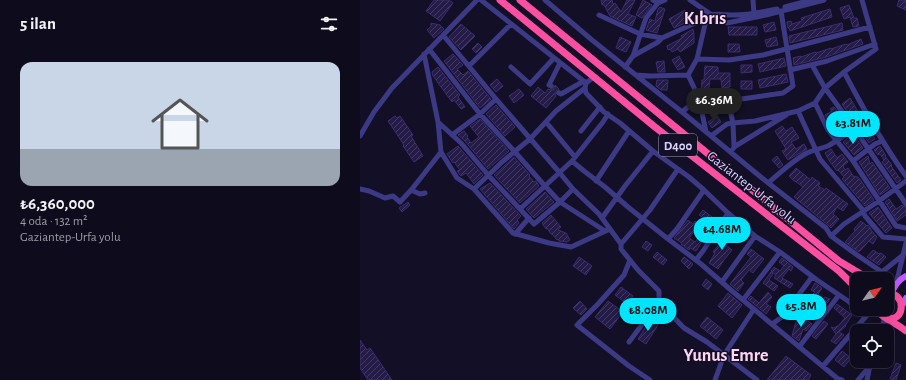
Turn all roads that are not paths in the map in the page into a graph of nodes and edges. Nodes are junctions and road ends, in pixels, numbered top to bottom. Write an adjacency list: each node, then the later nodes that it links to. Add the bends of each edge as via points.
1 (477, 0): 21 (street)
2 (481, 0): 18 (street)
3 (500, 0): 39 (highway, Gaziantep-Urfa yolu / D400)
4 (520, 0): 115 (highway, Gaziantep-Urfa yolu / D400, via 839,260)
5 (545, 0): 34 (street)
6 (665, 0): 12 (street)
7 (690, 0): 14 (street)
8 (754, 0): 15 (street)
9 (811, 0): 15 (street)
10 (824, 0): 13 (street)
11 (862, 0): 19 (street)
12 (656, 1): 20 (street)
13 (781, 11): 14 (street, via 727,23); 25 (street)
14 (710, 14): 15 (street); 17 (street)
15 (754, 14)
16 (599, 15): 20 (street)
17 (706, 20): 22 (street); 29 (street)
18 (511, 24): 28 (street); 32 (street)
19 (870, 27): 23 (street); 25 (street)
20 (640, 34): 22 (street); 27 (street)
21 (443, 35): 24 (street); 32 (street)
22 (662, 38): 27 (street)
23 (875, 44): 31 (street); 36 (street, via 876,49)
24 (429, 49): 26 (street); 52 (street)
25 (787, 50): 29 (street, via 729,60); 35 (street)
26 (424, 54): 55 (street); 63 (street, via 392,88)
27 (633, 56): 34 (street)
28 (554, 58): 30 (street); 33 (street, via 530,84)
29 (697, 59): 38 (street)
30 (560, 63): 40 (street); 41 (street, via 549,85)
31 (812, 64): 35 (street); 42 (street)
32 (469, 66): 45 (street)
33 (511, 67)
34 (625, 67): 37 (street)
35 (790, 70): 46 (street, via 793,86 783,93)
36 (844, 72): 42 (street); 54 (street)
37 (635, 75): 38 (street); 50 (street)
38 (688, 75): 44 (street)
39 (594, 77): 40 (street); 119 (highway, Gaziantep-Urfa yolu / D400)
40 (585, 84): 43 (street); 48 (street, via 586,93); 56 (street)
41 (551, 86)
42 (825, 88): 47 (street); 58 (street)
43 (559, 93)
44 (699, 98): 46 (street); 50 (street); 61 (street)
45 (496, 99): 52 (street); 65 (street)
46 (728, 100): 57 (street)
47 (815, 103): 49 (street); 66 (street)
48 (600, 107): 53 (street); 59 (street)
49 (798, 111): 51 (street); 70 (street)
50 (682, 112): 61 (street)
51 (791, 113): 57 (street); 68 (street)
52 (480, 114): 62 (street); 73 (street)
53 (608, 114): 60 (street); 75 (street)
54 (868, 117): 58 (street); 67 (street)
55 (438, 122): 62 (street); 72 (street)
56 (546, 122): 65 (street); 75 (street)
57 (733, 123): 64 (street, via 727,124); 68 (street)
58 (854, 128): 66 (street); 69 (street)
59 (581, 131)
60 (629, 131): 71 (street); 81 (street)
61 (706, 132): 64 (street)
62 (452, 135): 79 (street)
63 (360, 136)
64 (711, 136): 74 (street)
65 (530, 139): 73 (street); 78 (street)
66 (836, 141): 70 (street); 76 (street)
67 (882, 141): 69 (street); 80 (street)
68 (734, 146): 74 (street)
69 (868, 149): 76 (street); 85 (street)
70 (815, 150): 83 (street, via 789,165); 97 (street, via 820,160)
71 (653, 151): 77 (street); 92 (street)
72 (441, 152): 87 (street, via 457,178); 89 (street)
73 (515, 152): 79 (street); 84 (street)
74 (732, 153): 83 (street)
75 (574, 159): 78 (street); 81 (street, via 584,172)
76 (853, 162): 93 (street)
77 (678, 169): 90 (street); 101 (street)
78 (559, 172): 84 (street); 88 (street)
79 (489, 176): 87 (street); 96 (street)
80 (906, 176)
81 (596, 181): 92 (street)
82 (906, 181): 85 (street)
83 (768, 183): 106 (street, via 826,228)
84 (544, 186): 94 (street); 96 (street)
85 (895, 188): 93 (street); 95 (street)
86 (360, 189): 89 (street, via 385,198 394,196 400,202)
87 (474, 189): 104 (street)
88 (573, 189): 94 (street); 100 (street)
89 (411, 190): 91 (street, via 420,194)
90 (704, 190): 98 (street); 107 (street)
91 (425, 193)
92 (616, 197): 100 (street); 101 (street)
93 (879, 201): 97 (street); 102 (street, via 896,226)
94 (560, 202): 99 (street, via 534,224); 103 (street)
95 (906, 204)
96 (520, 209): 99 (street)
97 (863, 210): 106 (street); 108 (street, via 883,237)
98 (728, 213): 105 (street); 114 (street)
99 (529, 218): 104 (street)
100 (602, 218): 103 (street)
101 (643, 219): 107 (street); 110 (street)
102 (906, 228)
103 (608, 230): 104 (street, via 571,247); 110 (street)
104 (515, 234)
105 (755, 236): 111 (street); 118 (street)
106 (832, 236): 112 (street, via 882,272)
107 (668, 239): 114 (street)
108 (906, 239)
109 (906, 243): 112 (street)
110 (621, 244): 113 (street, via 621,250)
111 (780, 252): 117 (street); 124 (street)
112 (903, 255): 120 (street)
113 (630, 260): 125 (street, via 659,290); 140 (street, via 624,275 577,325)
114 (696, 260): 118 (street)
115 (858, 272)
116 (906, 276): 120 (main road)
117 (812, 277): 122 (street); 131 (street, via 782,317)
118 (722, 282): 124 (street)
119 (850, 282)
120 (896, 284): 121 (main road)
121 (894, 286)
122 (839, 295): 127 (street); 135 (street)
123 (894, 295): 126 (highway)
124 (743, 300): 128 (street)
125 (659, 302): 134 (street); 136 (street, via 684,328)
126 (905, 303): 130 (highway, via 896,317)
127 (850, 304)
128 (754, 309): 131 (street); 136 (street)
129 (866, 316): 137 (street)
130 (885, 317): 132 (street); 133 (highway)
131 (772, 324): 135 (street)
132 (883, 324)
133 (906, 331)
134 (629, 342)
135 (799, 347): 137 (street)
136 (724, 355): 141 (street); 142 (street)
137 (823, 366): 143 (street)
138 (867, 368): 144 (street)
139 (870, 368): 145 (street)
140 (650, 380)
141 (715, 380)
142 (757, 380)
143 (842, 380)
144 (858, 380)
145 (867, 380)

